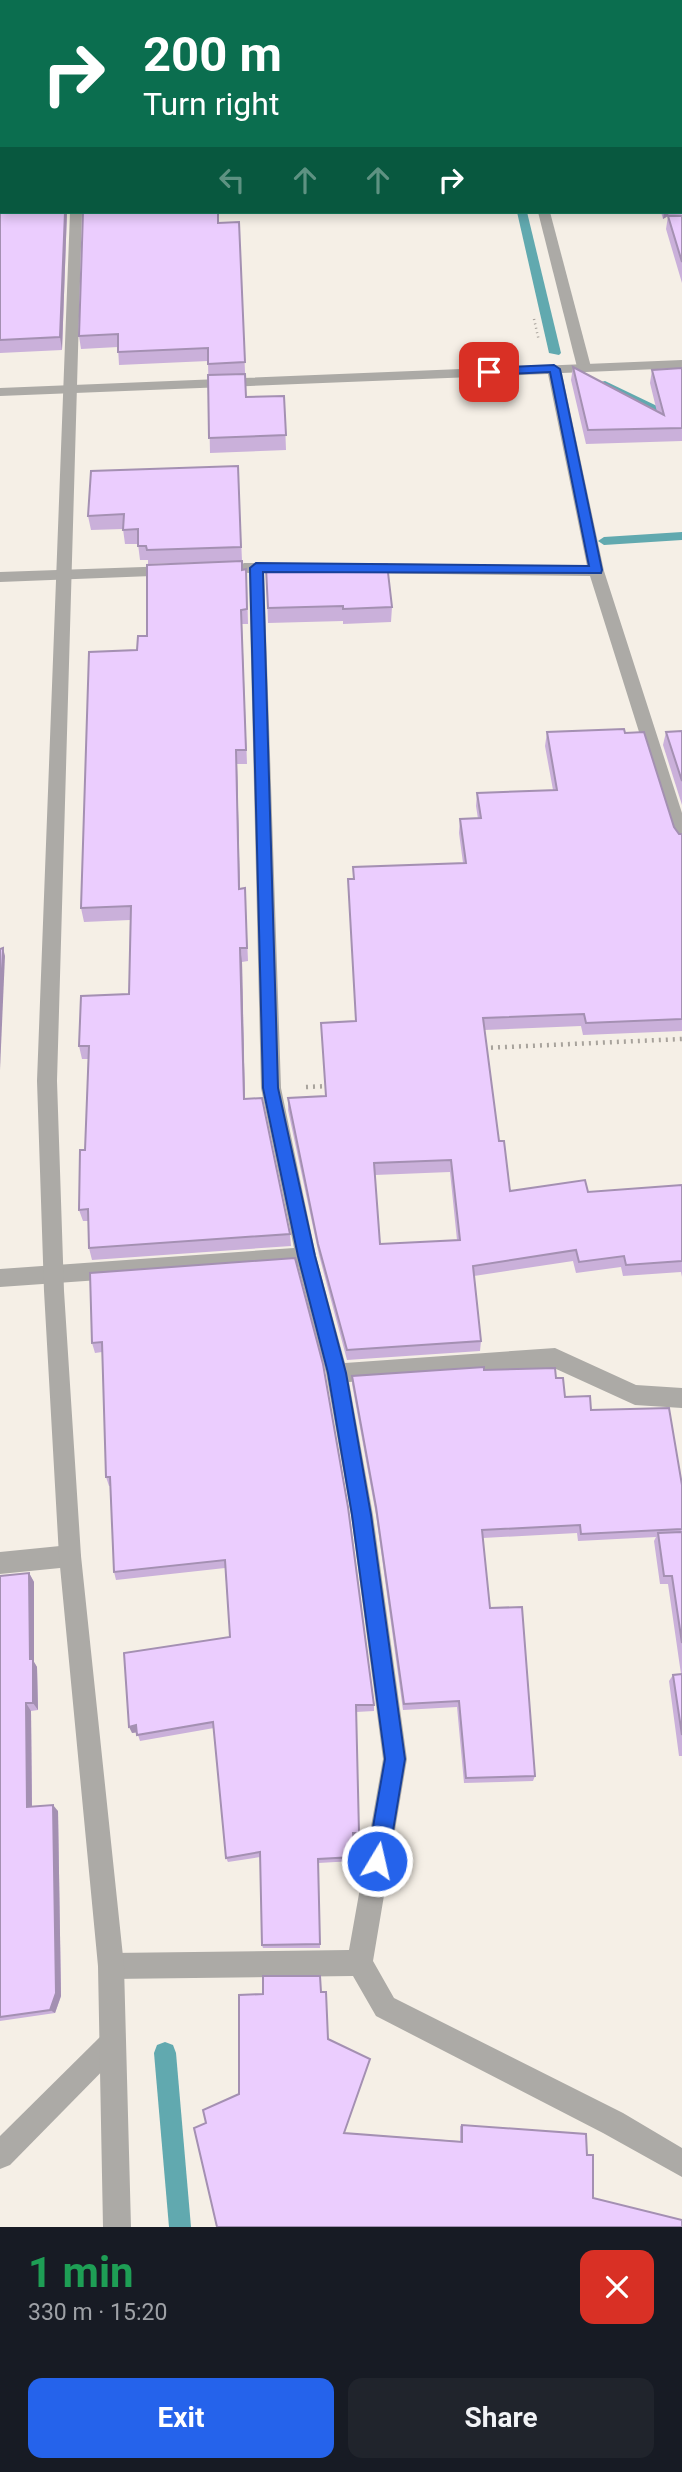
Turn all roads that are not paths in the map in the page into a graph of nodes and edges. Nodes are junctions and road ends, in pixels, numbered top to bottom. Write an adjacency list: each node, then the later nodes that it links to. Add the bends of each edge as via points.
1 (76, 214): 6 (street)
2 (545, 214): 4 (street)
3 (682, 364): 4 (street)
4 (584, 368): 5 (street)
5 (554, 369): 6 (street); 13 (street)
6 (70, 390): 7 (street); 14 (street)
7 (0, 392)
8 (256, 568): 9 (street); 11 (street); 18 (street, via 271,1088)
9 (324, 568)
10 (351, 568): 13 (street)
11 (229, 569)
12 (188, 570): 14 (street)
13 (596, 570): 16 (street)
14 (65, 575): 15 (street); 19 (street, via 47,1081)
15 (0, 577)
16 (679, 816): 17 (street)
17 (682, 840)
18 (306, 1256): 19 (street); 21 (street)
19 (54, 1274): 20 (street); 23 (street)
20 (0, 1278)
21 (337, 1373): 22 (street, via 555,1358 635,1395); 25 (street, via 362,1515 395,1759)
22 (682, 1398)
23 (70, 1556): 24 (street); 26 (street)
24 (0, 1563)
25 (360, 1963): 26 (street); 29 (street, via 385,2007 612,2123)
26 (111, 1966): 27 (street)
27 (113, 2042): 28 (street); 30 (street)
28 (0, 2155)
29 (682, 2164)
30 (117, 2227)

